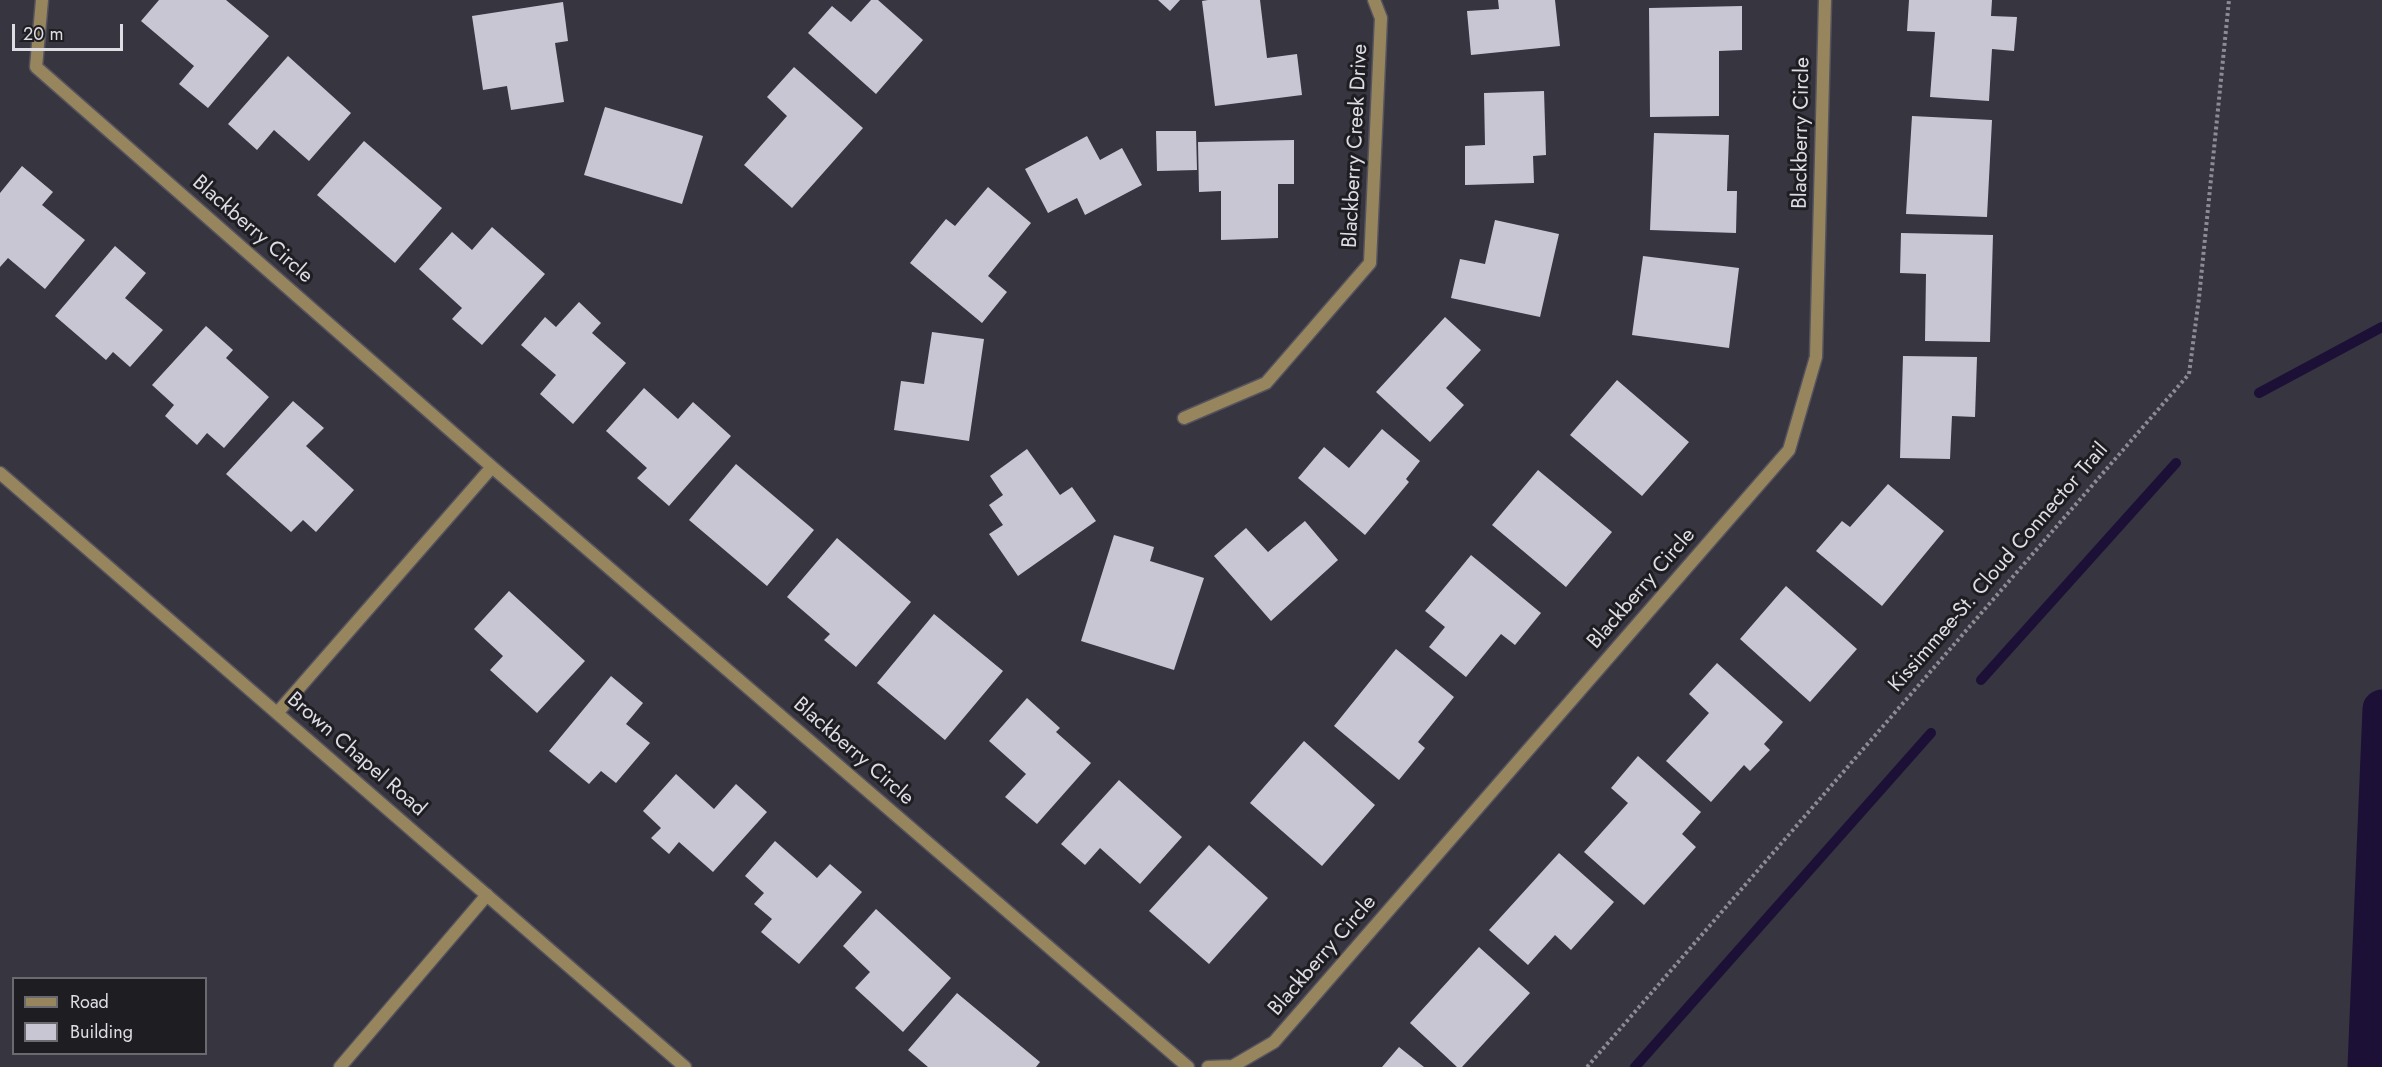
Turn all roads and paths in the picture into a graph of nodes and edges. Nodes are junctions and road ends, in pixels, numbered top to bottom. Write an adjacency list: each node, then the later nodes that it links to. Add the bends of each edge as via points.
1 (42, 0): 6 (street, Blackberry Circle, via 36,67)
2 (1374, 0): 5 (street, Blackberry Creek Drive, via 1381,18 1370,263 1266,383)
3 (1825, 0): 13 (street, Blackberry Circle, via 1816,357 1789,450 1274,1042 1233,1066)
4 (2229, 0): 14 (path, Kissimmee-St. Cloud Connector Trail, via 2188,374)
5 (1184, 418)
6 (492, 467): 8 (street); 12 (street, Blackberry Circle)
7 (0, 473): 8 (street, Brown Chapel Road)
8 (278, 712): 9 (street, Brown Chapel Road)
9 (488, 895): 10 (street); 11 (street, Brown Chapel Road)
10 (340, 1067)
11 (685, 1067)
12 (1188, 1067)
13 (1208, 1067)
14 (1587, 1067)

